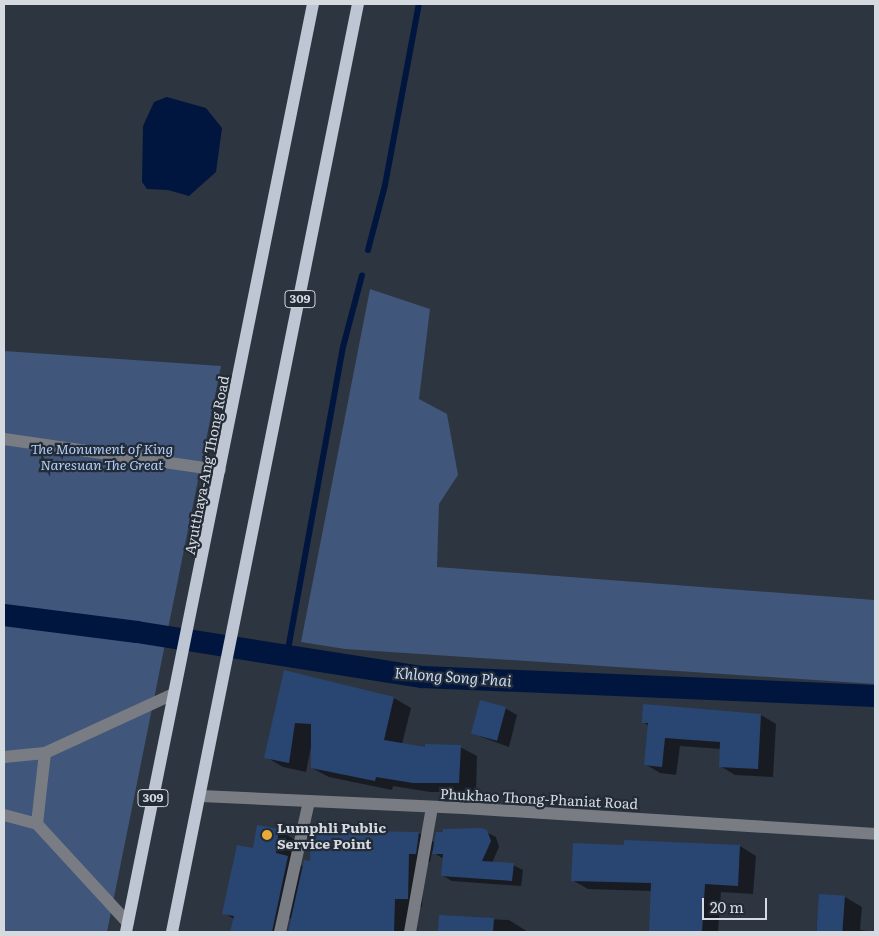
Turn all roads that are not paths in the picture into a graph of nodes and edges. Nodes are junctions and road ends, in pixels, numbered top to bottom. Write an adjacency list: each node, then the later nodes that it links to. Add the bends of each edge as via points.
1 (313, 4): 4 (main road, Ayutthaya-Ang Thong Road / 309)
2 (358, 4): 8 (main road, 309)
3 (4, 439): 4 (street)
4 (220, 470): 5 (main road, Ayutthaya-Ang Thong Road / 309)
5 (174, 694): 6 (street); 14 (main road, Ayutthaya-Ang Thong Road / 309)
6 (45, 753): 7 (street); 12 (street)
7 (4, 757)
8 (202, 796): 9 (street, Phukhao Thong-Phaniat Road); 15 (main road, 309)
9 (309, 801): 10 (street, Phukhao Thong-Phaniat Road); 16 (street)
10 (432, 807): 13 (street, Phukhao Thong-Phaniat Road); 17 (street)
11 (4, 815): 12 (street)
12 (37, 824): 14 (street)
13 (875, 834)
14 (127, 928)
15 (172, 932)
16 (280, 932)
17 (410, 932)

